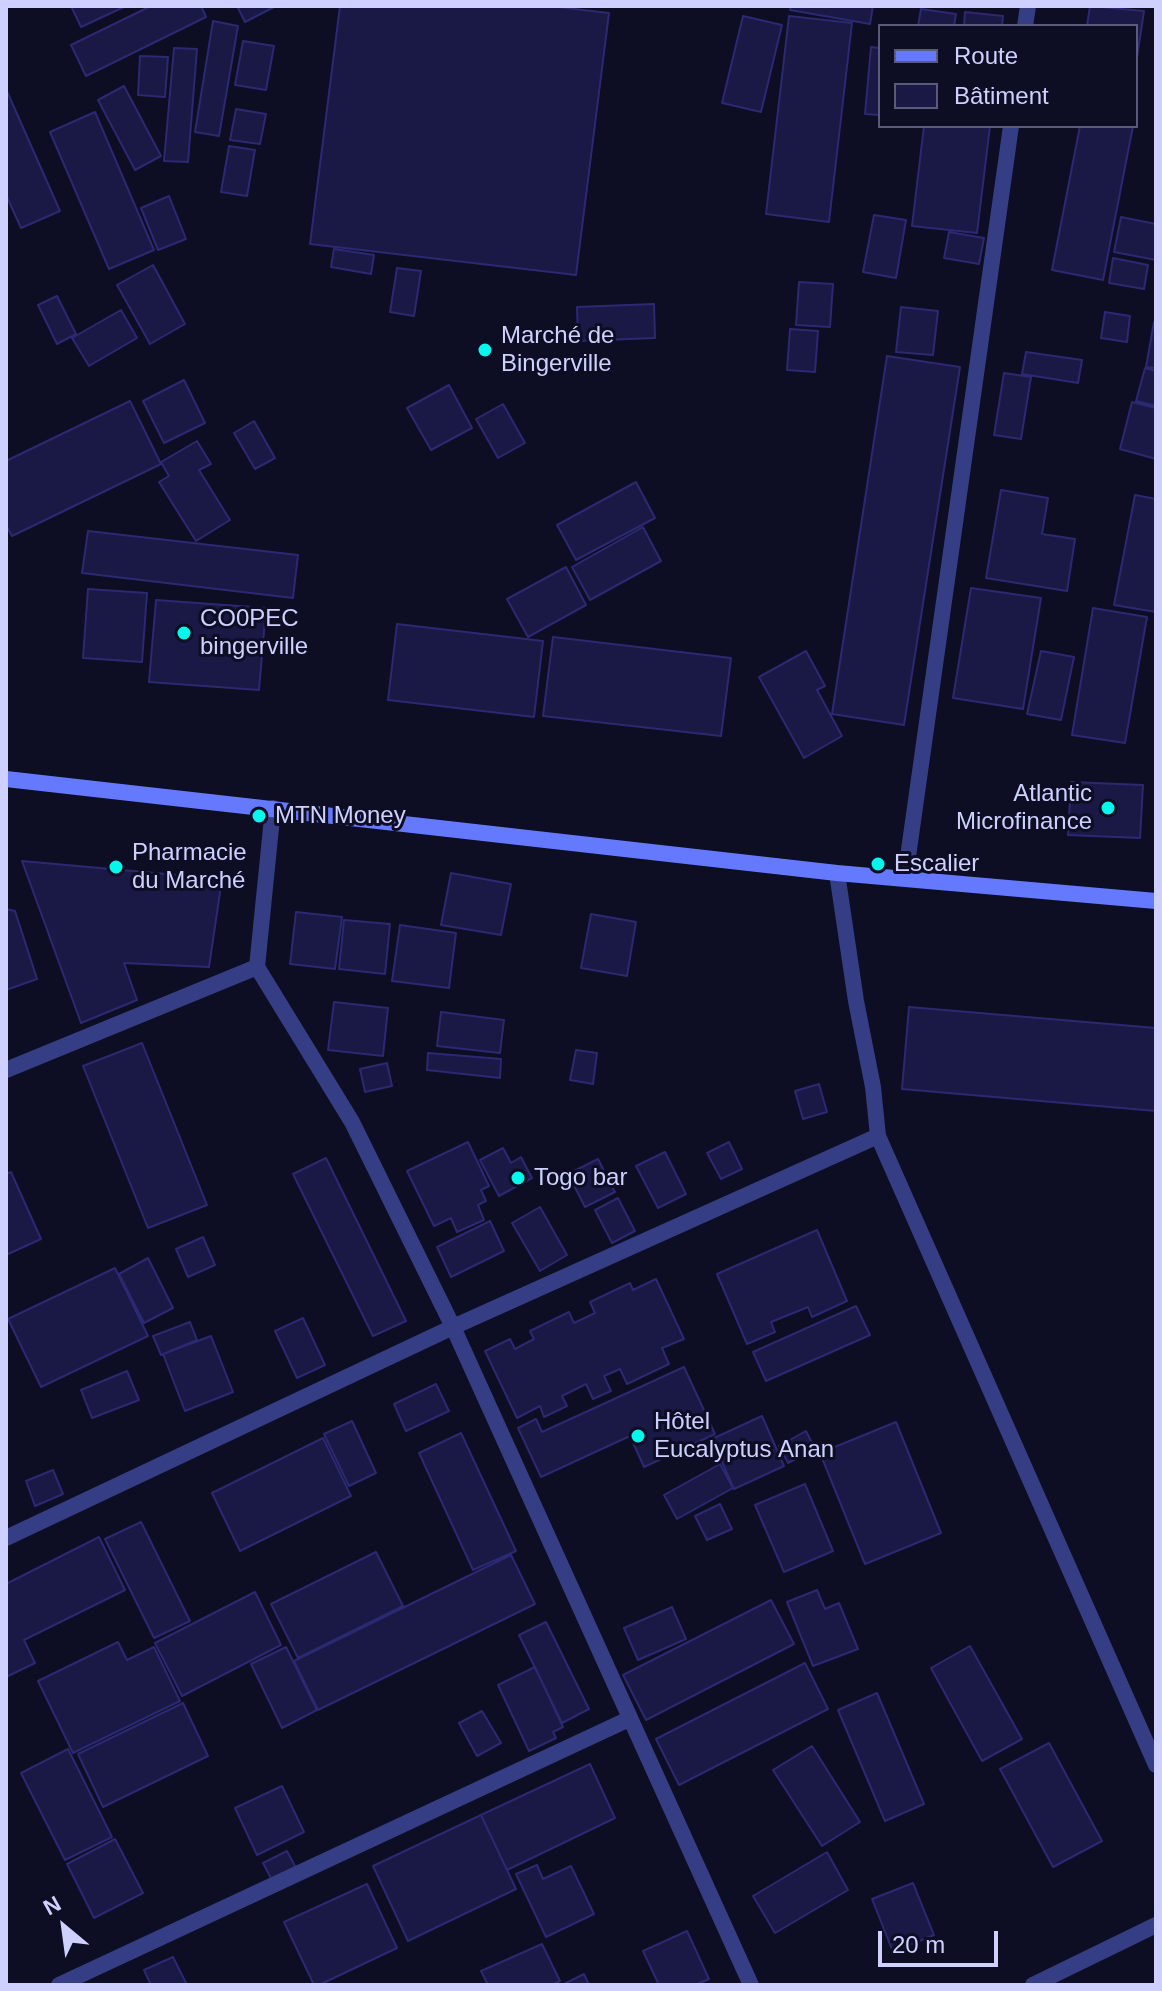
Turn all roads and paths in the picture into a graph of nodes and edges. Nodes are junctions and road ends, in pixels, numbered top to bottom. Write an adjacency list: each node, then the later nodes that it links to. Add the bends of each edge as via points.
1 (1011, 128): 5 (street)
2 (6, 779): 3 (main road)
3 (273, 808): 4 (main road); 7 (street)
4 (837, 873): 5 (main road); 9 (street)
5 (905, 878): 6 (main road)
6 (1156, 901)
7 (257, 967): 8 (street); 10 (street, via 352,1122)
8 (6, 1070)
9 (878, 1136): 10 (street); 13 (street)
10 (453, 1327): 11 (street); 12 (street)
11 (6, 1538)
12 (629, 1719): 15 (street); 16 (street)
13 (1156, 1765)
14 (1156, 1925): 17 (street)
15 (59, 1985)
16 (751, 1985)
17 (1033, 1985)

